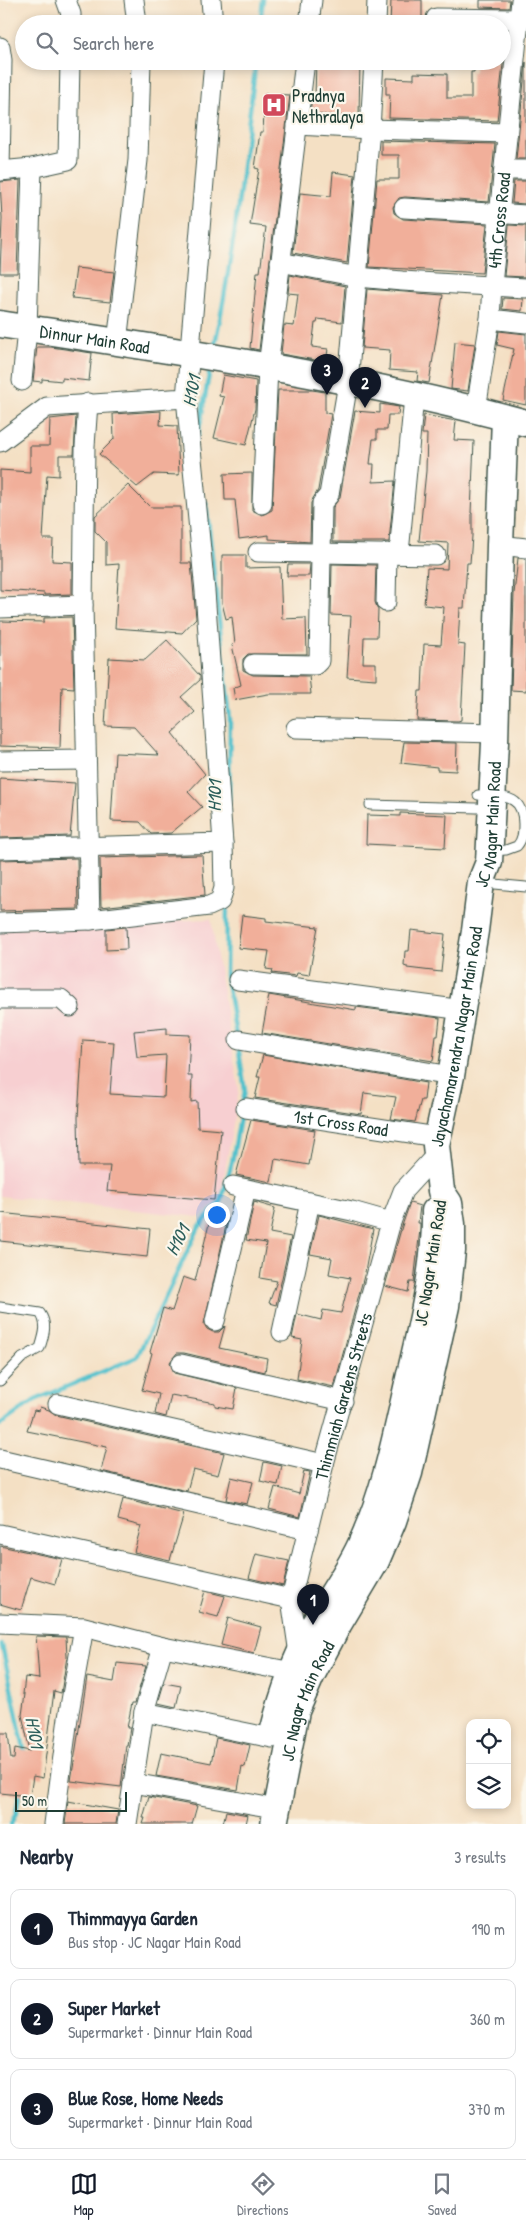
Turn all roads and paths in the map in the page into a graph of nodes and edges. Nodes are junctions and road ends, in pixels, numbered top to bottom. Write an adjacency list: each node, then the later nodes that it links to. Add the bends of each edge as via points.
1 (66, 0): 7 (street)
2 (134, 0): 8 (street)
3 (211, 0): 9 (street)
4 (312, 0): 10 (street)
5 (377, 0): 11 (street)
6 (521, 0): 13 (street, 4th Cross Road)
7 (71, 15)
8 (136, 15)
9 (212, 15)
10 (310, 15)
11 (376, 15)
12 (511, 19): 13 (street)
13 (519, 19): 14 (street, 4th Cross Road)
14 (521, 44): 23 (street, 4th Cross Road)
15 (0, 47): 27 (street)
16 (70, 70): 24 (street, via 68,160)
17 (141, 70): 39 (street, via 138,160)
18 (213, 70): 40 (street)
19 (303, 70): 21 (street)
20 (373, 70): 22 (street)
21 (297, 125): 22 (street); 31 (street)
22 (370, 129): 23 (street); 32 (street)
23 (507, 133): 25 (street, 4th Cross Road)
24 (32, 168): 27 (street); 38 (street)
25 (504, 170): 26 (street); 29 (street, 4th Cross Road)
26 (526, 170)
27 (0, 172)
28 (404, 208): 29 (street)
29 (499, 214): 30 (street); 33 (street, 4th Cross Road)
30 (526, 215)
31 (280, 262): 32 (street); 41 (street)
32 (358, 276): 33 (street); 43 (street)
33 (492, 285): 34 (street); 35 (street, 4th Cross Road)
34 (526, 288)
35 (490, 320): 36 (street); 47 (street, 4th Cross Road)
36 (526, 323)
37 (0, 324): 38 (main road, Dinnur Main Road)
38 (28, 329): 39 (main road, Dinnur Main Road); 42 (street)
39 (117, 343): 40 (main road, Dinnur Main Road)
40 (190, 354): 41 (main road, Dinnur Main Road); 45 (street)
41 (258, 365): 43 (main road); 49 (street)
42 (22, 381)
43 (348, 383): 44 (main road); 53 (street, via 329,494 322,503)
44 (414, 397): 47 (main road); 54 (street)
45 (186, 398): 46 (street); 67 (street, via 205,591)
46 (88, 403): 48 (street, via 47,407); 57 (street)
47 (500, 416): 50 (main road, JC Nagar Main Road); 59 (main road, JC Nagar Main Road)
48 (0, 442)
49 (262, 504)
50 (500, 545): 51 (street); 59 (main road, JC Nagar Main Road)
51 (526, 548)
52 (258, 552): 53 (street)
53 (320, 553): 54 (street); 60 (street, via 319,662 315,665)
54 (393, 553): 55 (street); 56 (street)
55 (436, 555)
56 (386, 602)
57 (83, 605): 58 (street); 63 (street)
58 (0, 608)
59 (491, 615): 62 (main road, JC Nagar Main Road)
60 (253, 664)
61 (296, 728): 62 (street)
62 (488, 733): 65 (main road, JC Nagar Main Road)
63 (86, 760): 64 (street); 68 (street)
64 (0, 761)
65 (483, 800): 66 (lane); 70 (main road, JC Nagar Main Road, via 474,860); 70 (main road, JC Nagar Main Road, via 490,851)
66 (370, 805)
67 (223, 844): 68 (street); 72 (street, via 224,888 220,901 209,906)
68 (89, 848): 69 (street); 72 (street)
69 (0, 849)
70 (481, 882): 71 (lane); 77 (main road, Jayachamarendra Nagar Main Road)
71 (526, 887)
72 (90, 920): 73 (street)
73 (0, 923)
74 (238, 980): 77 (street)
75 (0, 999): 76 (street, via 61,999)
76 (70, 1007)
77 (463, 1010): 79 (main road, Jayachamarendra Nagar Main Road)
78 (239, 1040): 79 (street)
79 (452, 1076): 81 (main road, Jayachamarendra Nagar Main Road)
80 (246, 1108): 81 (street, 1st Cross Road)
81 (437, 1146): 82 (main road, Jayachamarendra Nagar Main Road); 84 (street, Thimmiah Gardens Streets, via 403,1191)
82 (441, 1191): 100 (main road, JC Nagar Main Road, via 434,1207 435,1234 429,1286 379,1500 358,1550 313,1626)
83 (310, 1202): 84 (street); 86 (street, via 240,1188); 87 (street)
84 (391, 1222): 90 (street, Thimmiah Gardens Streets)
85 (0, 1307): 89 (lane, via 40,1313 45,1320 40,1348 22,1358)
86 (215, 1320)
87 (282, 1332)
88 (180, 1364): 90 (street)
89 (0, 1382)
90 (343, 1401): 93 (street, Thimmiah Gardens Streets)
91 (58, 1404): 93 (street)
92 (0, 1459): 94 (street)
93 (324, 1464): 94 (street, Thimmiah Gardens Streets)
94 (308, 1530): 96 (street, Thimmiah Gardens Streets)
95 (0, 1534): 96 (street)
96 (291, 1599): 100 (street, Thimmiah Gardens Streets)
97 (0, 1623): 98 (street)
98 (84, 1626): 99 (street); 105 (street)
99 (163, 1647): 100 (street); 101 (street)
100 (301, 1667): 102 (main road, JC Nagar Main Road, via 285,1688); 104 (main road, JC Nagar Main Road, via 296,1711)
101 (144, 1712): 102 (street); 103 (street)
102 (272, 1738): 104 (main road, JC Nagar Main Road)
103 (133, 1783): 104 (street); 106 (street)
104 (265, 1818)
105 (54, 1824)
106 (127, 1824)

